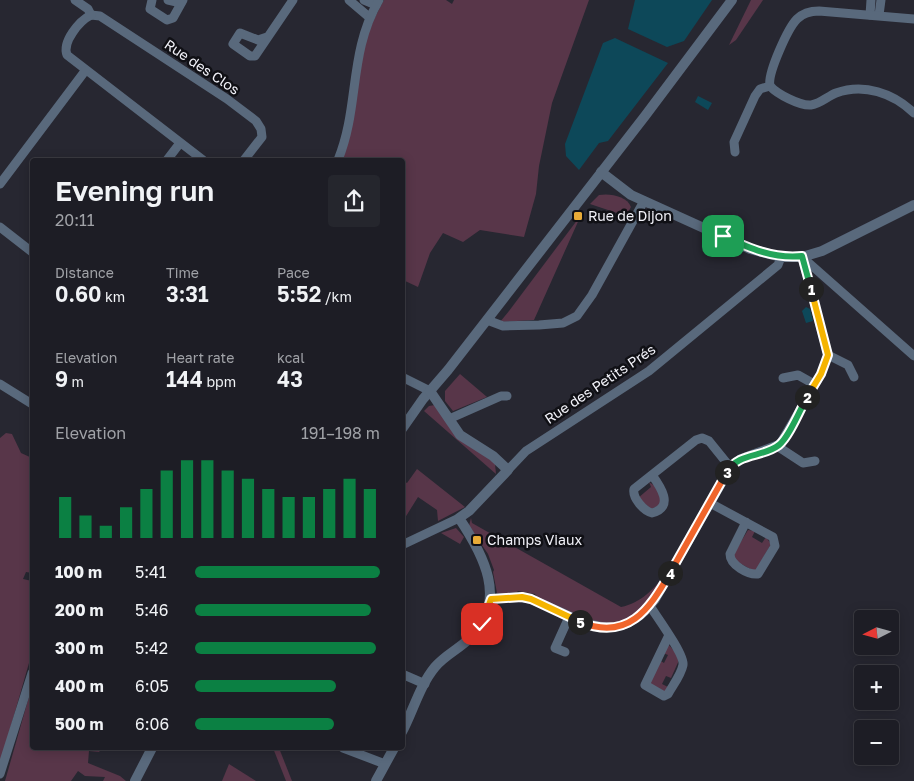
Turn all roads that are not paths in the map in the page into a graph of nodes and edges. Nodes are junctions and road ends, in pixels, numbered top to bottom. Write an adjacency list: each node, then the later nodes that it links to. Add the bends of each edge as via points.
1 (75, 0): 12 (street)
2 (152, 0): 10 (street, via 150,9 168,20 174,18)
3 (168, 0): 10 (street)
4 (293, 0): 16 (street)
5 (349, 0): 14 (street)
6 (364, 0): 11 (street)
7 (732, 0): 26 (street)
8 (871, 0): 13 (street)
9 (881, 0): 13 (street)
10 (182, 1)
11 (378, 2): 14 (street)
12 (91, 15): 17 (street, via 65,47 66,55); 24 (street, Rue des Clos, via 100,16 256,121 262,136)
13 (875, 15): 15 (street); 18 (street, via 815,11 799,17 791,27 772,70)
14 (370, 17): 25 (street, via 358,52 347,138)
15 (914, 19)
16 (268, 37)
17 (85, 71): 20 (street); 27 (street)
18 (770, 86): 19 (street, via 810,105 840,92 872,90 895,98); 21 (street, via 760,89 755,96 734,142)
19 (914, 113)
20 (180, 143): 22 (street); 23 (street)
21 (735, 152)
22 (169, 158)
23 (200, 158)
24 (246, 158)
25 (339, 158)
26 (602, 172): 28 (street, via 625,192); 35 (street)
27 (0, 184)
28 (644, 201): 33 (street, via 750,248); 35 (street, via 592,296 577,316 560,324 539,326 503,326)
29 (914, 205): 30 (street)
30 (909, 210): 34 (street, via 822,251)
31 (0, 227): 32 (street)
32 (30, 250)
33 (781, 256): 34 (street); 51 (street, Rue des Petits Prés, via 778,265 649,371 526,451)
34 (802, 256): 36 (street); 37 (street)
35 (487, 320): 43 (street)
36 (828, 355): 38 (street, via 848,365); 42 (street)
37 (914, 356)
38 (854, 376)
39 (405, 378): 43 (street)
40 (783, 378): 42 (street, via 798,375)
41 (0, 384): 45 (street)
42 (814, 384): 48 (street, via 783,441)
43 (430, 391): 46 (street); 47 (street)
44 (507, 396): 46 (street)
45 (30, 403)
46 (449, 419): 51 (street, via 460,435)
47 (405, 425)
48 (777, 446): 49 (street, via 803,463); 50 (street, via 740,459)
49 (815, 461)
50 (730, 467): 52 (street, via 709,441 702,438); 53 (street)
51 (508, 470): 54 (street, Rue des Petits Prés, via 470,511)
52 (652, 475)
53 (710, 502): 55 (street); 58 (street)
54 (459, 518): 56 (street); 57 (street, via 486,566)
55 (746, 522): 55 (street, via 775,541 758,574 754,575 733,563 730,557)
56 (405, 544)
57 (491, 599): 59 (street, via 522,597); 64 (street, via 477,631 439,662)
58 (650, 606): 59 (street, via 632,621 613,626 592,626); 60 (street)
59 (569, 617): 61 (street, via 555,648)
60 (669, 635): 60 (street, via 683,663 664,696 645,684)
61 (565, 652)
62 (405, 675): 64 (street)
63 (30, 679): 70 (street)
64 (425, 684): 65 (street)
65 (405, 726)
66 (151, 750): 71 (street)
67 (348, 750): 69 (street)
68 (393, 750): 69 (street)
69 (385, 764): 72 (street)
70 (0, 774)
71 (134, 781)
72 (376, 781)

